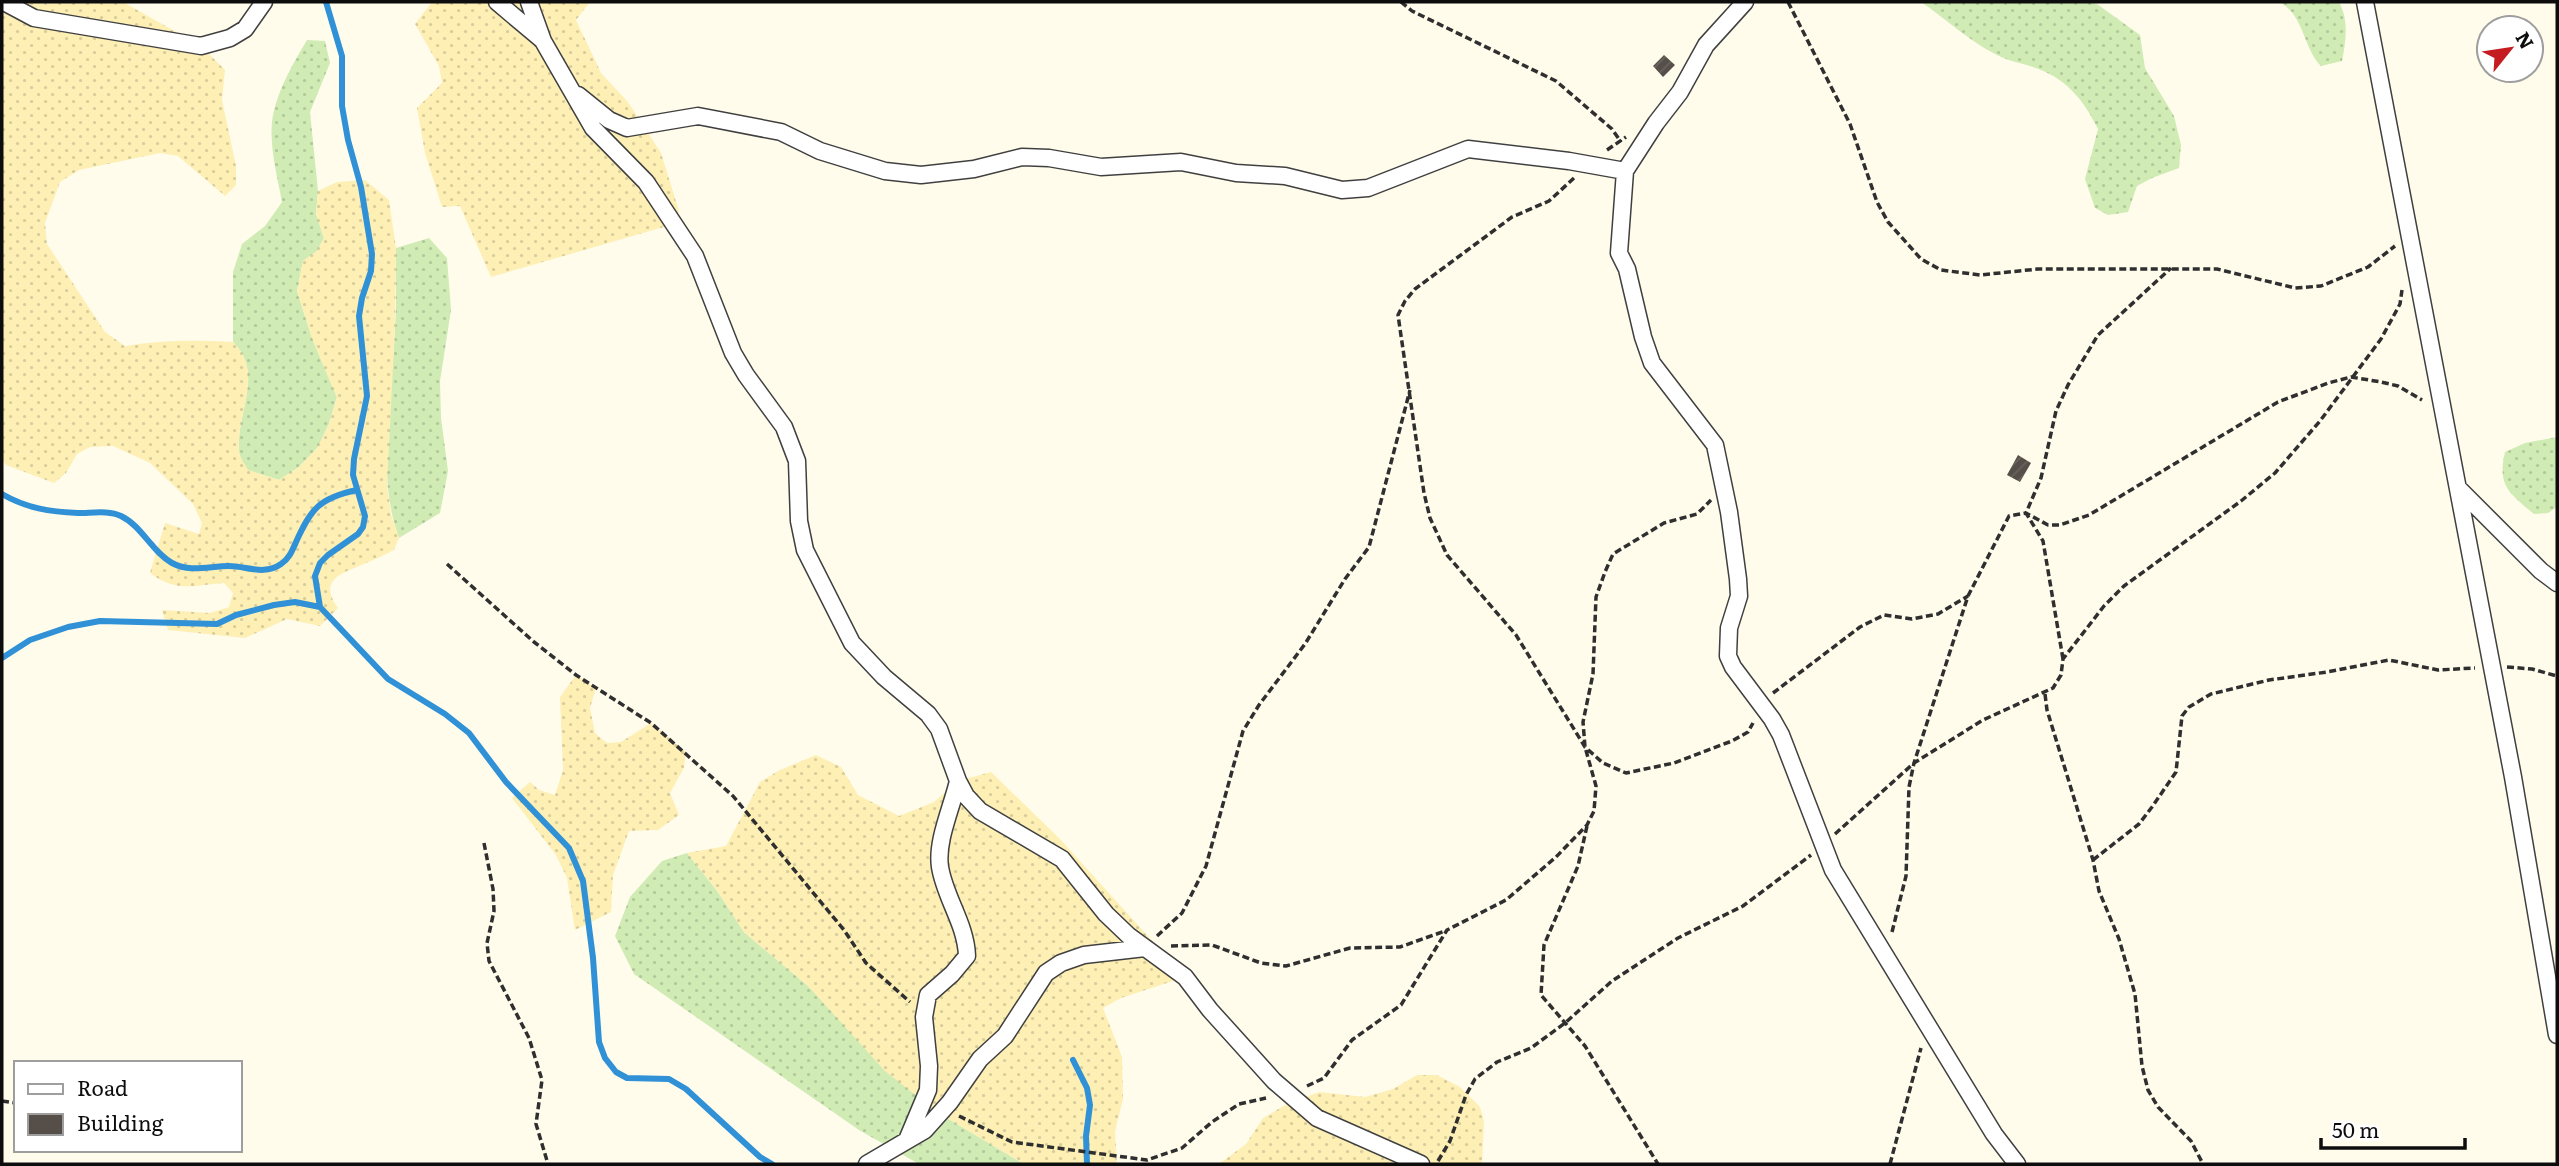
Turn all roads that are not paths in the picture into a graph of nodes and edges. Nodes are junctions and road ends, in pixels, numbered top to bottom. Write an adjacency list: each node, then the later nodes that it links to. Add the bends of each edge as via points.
1 (4, 2): 2 (street, via 34,18 201,46 245,29)
2 (264, 2)
3 (497, 2): 7 (street)
4 (529, 2): 7 (street)
5 (1745, 2): 9 (street, via 1706,45)
6 (2365, 2): 10 (street)
7 (543, 41): 8 (street)
8 (571, 89): 9 (street, via 609,120 627,128 698,116 781,132 820,151 885,171 921,175 1022,157 1101,167 1181,162 1285,176 1342,190 1368,188 1468,149); 12 (street, via 593,128 646,182 695,256 733,353 784,427 793,450 805,550 852,643 939,729)
9 (1625, 172): 18 (street, via 1619,253 1643,337 1652,363 1715,445 1739,596 1729,628 1728,656 1781,735 1833,870 1994,1134)
10 (2458, 488): 11 (street); 14 (street)
11 (2557, 583)
12 (958, 782): 13 (street, via 980,811 1062,859 1106,914); 15 (street, via 942,839 940,866 967,940 967,956 928,995 924,1017 928,1090)
13 (1145, 948): 15 (street, via 1084,956 1046,973 1005,1036 980,1059 925,1130); 17 (street, via 1185,977 1274,1081 1317,1118)
14 (2557, 1035)
15 (908, 1140): 16 (street)
16 (867, 1164)
17 (1421, 1164)
18 (2017, 1164)

